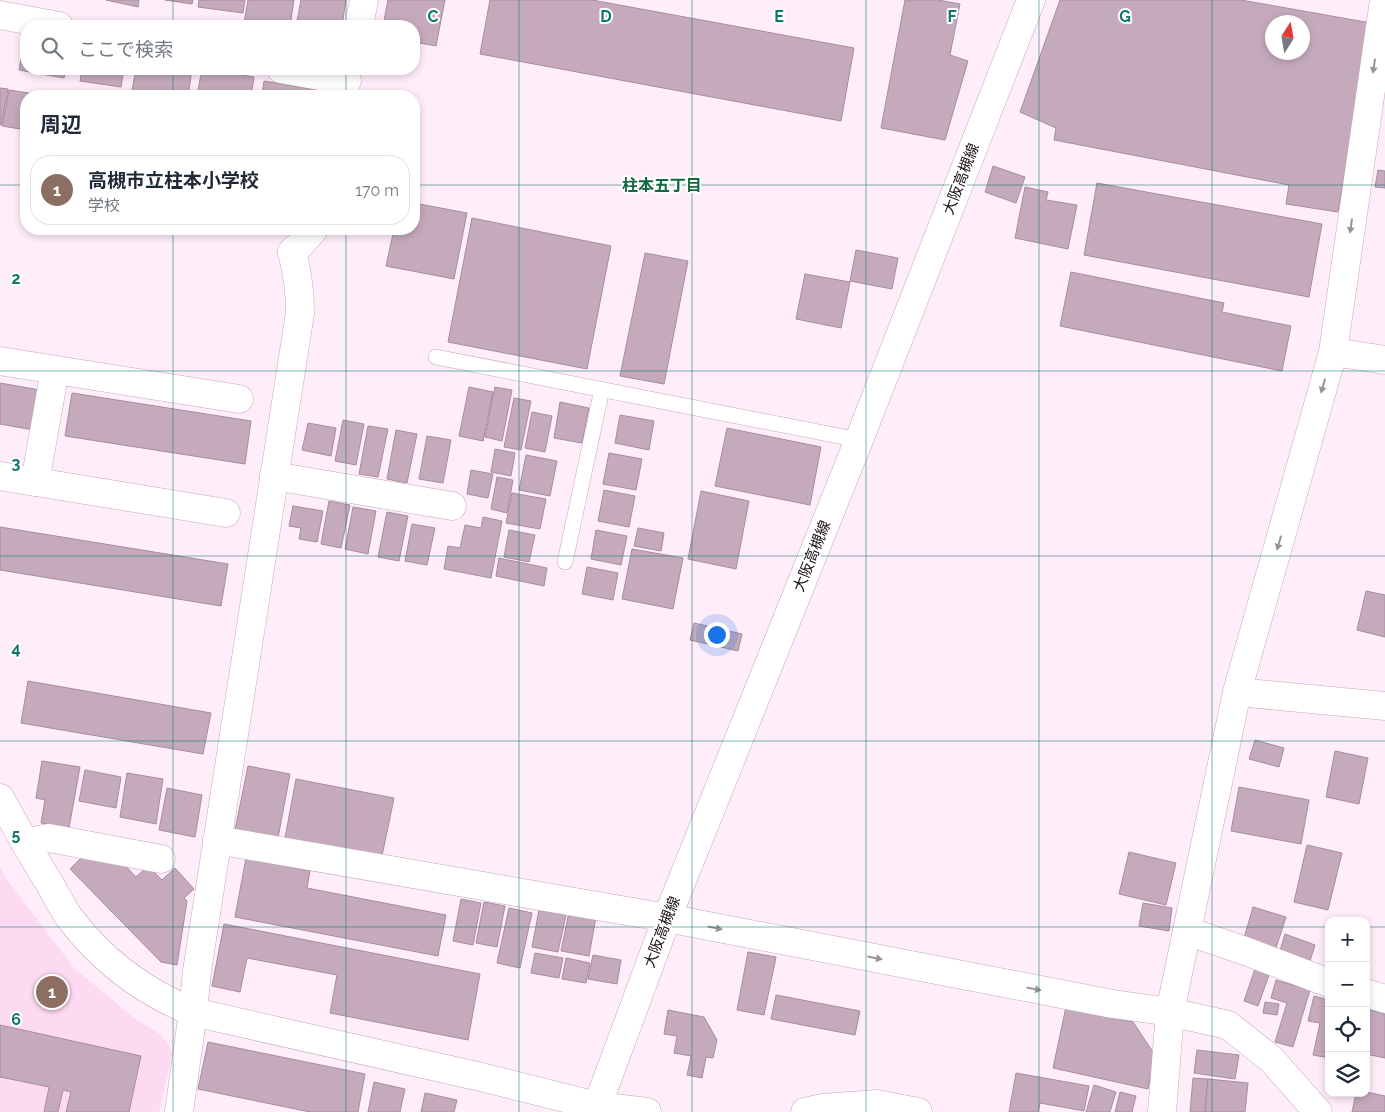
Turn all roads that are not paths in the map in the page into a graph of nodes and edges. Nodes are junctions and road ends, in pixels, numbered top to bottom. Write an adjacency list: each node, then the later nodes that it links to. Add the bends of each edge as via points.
1 (364, 0): 6 (street)
2 (1031, 0): 17 (street, 大阪高槻線)
3 (1384, 0): 10 (street, one-way to 10)
4 (0, 15): 5 (street)
5 (27, 20)
6 (360, 20)
7 (311, 75): 8 (street)
8 (347, 82)
9 (309, 235): 19 (street, via 292,252 300,290 300,313)
10 (1333, 352): 12 (street); 24 (street, one-way to 24)
11 (436, 357): 15 (lane)
12 (1385, 360)
13 (0, 361): 14 (street)
14 (55, 370): 16 (street); 20 (street)
15 (602, 389): 17 (lane); 23 (lane)
16 (239, 399)
17 (859, 440): 30 (street, 大阪高槻線)
18 (0, 476): 20 (street)
19 (274, 476): 21 (street); 27 (street)
20 (35, 482): 22 (street)
21 (452, 506)
22 (226, 513)
23 (565, 562)
24 (1237, 692): 25 (street); 31 (street)
25 (1385, 706)
26 (0, 798): 28 (street)
27 (217, 840): 30 (street); 35 (street)
28 (25, 843): 29 (street, via 49,838); 35 (street, via 69,917 94,945 132,980)
29 (161, 859)
30 (667, 918): 36 (street, one-way to 36, via 1112,1004); 37 (street, 大阪高槻線)
31 (1186, 931): 32 (street); 36 (street)
32 (1325, 981)
33 (1370, 994): 34 (street)
34 (1385, 999)
35 (193, 1012): 37 (street, via 481,1077); 38 (street)
36 (1170, 1012): 42 (street); 43 (street, via 1228,1025 1270,1059)
37 (596, 1109): 39 (street)
38 (179, 1112)
39 (648, 1112)
40 (805, 1112): 41 (street, via 877,1104)
41 (918, 1112)
42 (1162, 1112)
43 (1318, 1112)

